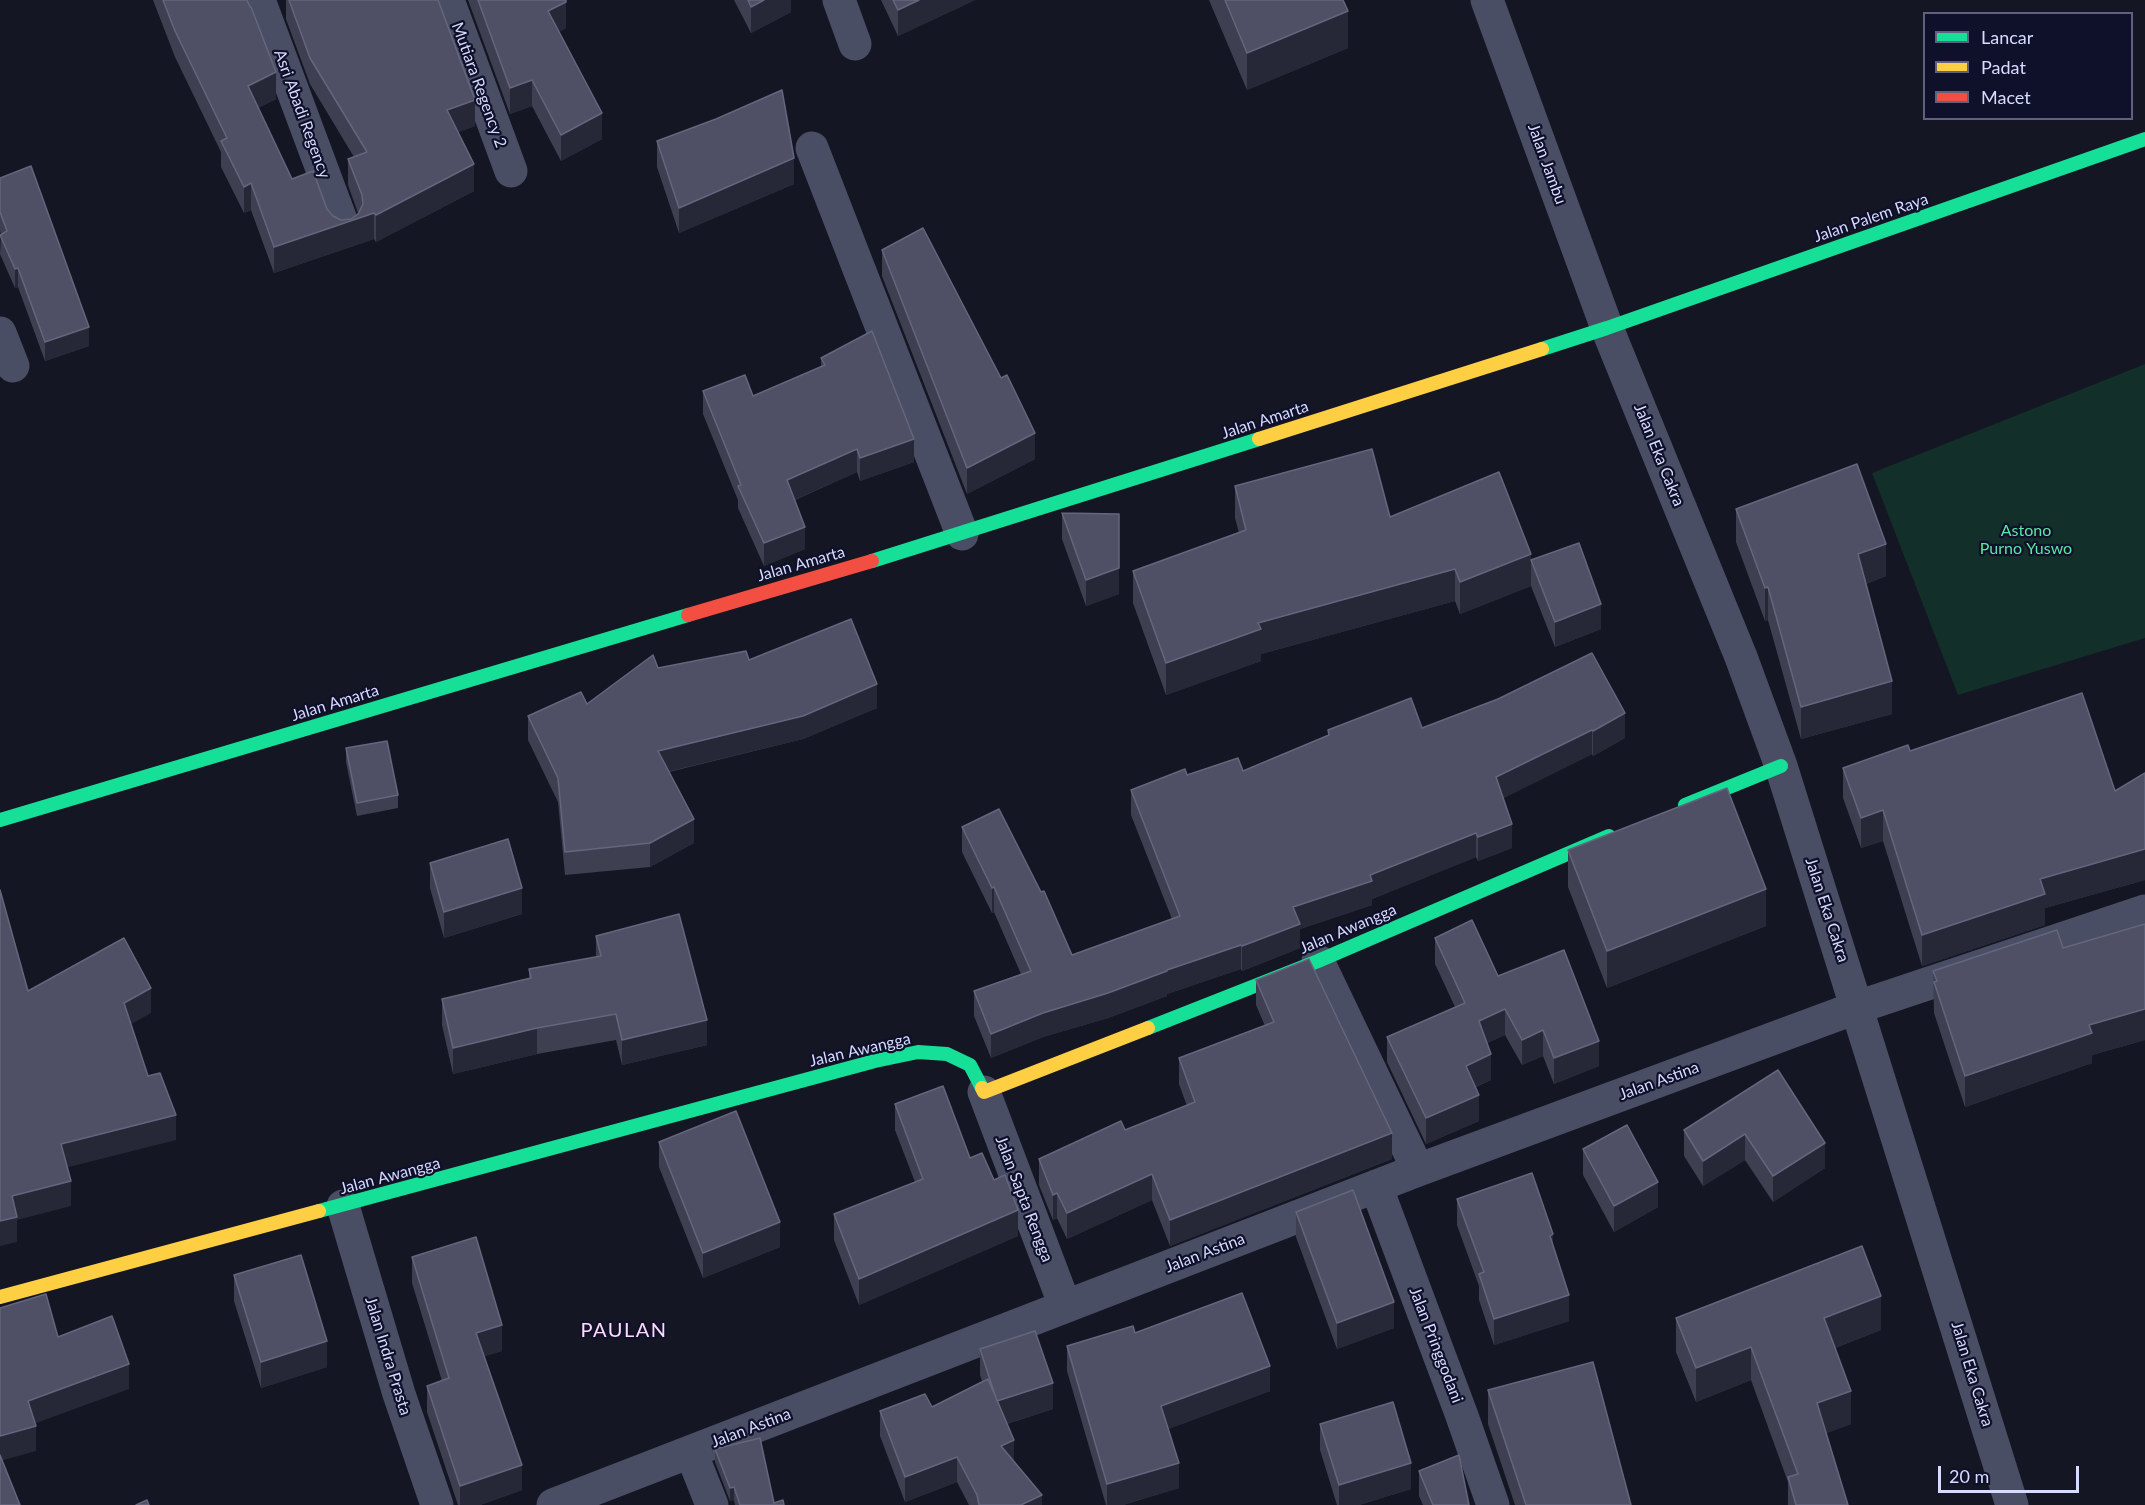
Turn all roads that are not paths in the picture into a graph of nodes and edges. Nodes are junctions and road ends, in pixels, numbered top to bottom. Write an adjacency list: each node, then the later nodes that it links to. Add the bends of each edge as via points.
1 (259, 0): 9 (street, Asri Abadi Regency)
2 (448, 0): 8 (street, Mutiara Regency 2)
3 (839, 0): 5 (street)
4 (1487, 0): 10 (street, Jalan Jambu)
5 (855, 44)
6 (2145, 139): 10 (street, Jalan Palem Raya)
7 (812, 148): 13 (street)
8 (511, 171)
9 (344, 228)
10 (1607, 328): 13 (street, Jalan Amarta); 14 (street, Jalan Eka Cakra, via 1737,646)
11 (0, 333): 12 (street)
12 (12, 366)
13 (962, 534): 16 (street, Jalan Amarta)
14 (1781, 766): 15 (street); 20 (street, Jalan Eka Cakra)
15 (1672, 811)
16 (0, 820)
17 (1617, 833): 19 (street, Jalan Awangga)
18 (2145, 911): 20 (street, Jalan Astina)
19 (1318, 961): 21 (street, Jalan Awangga); 22 (street)
20 (1858, 1007): 22 (street, Jalan Astina); 32 (street, Jalan Eka Cakra)
21 (984, 1092): 24 (street, Jalan Awangga, via 970,1065 947,1054 918,1052); 26 (street, Jalan Sapta Rengga)
22 (1418, 1170): 23 (street, Jalan Astina)
23 (1376, 1186): 26 (street, Jalan Astina); 31 (street, Jalan Pringgodani)
24 (343, 1206): 25 (street, Jalan Awangga); 28 (street, Jalan Indra Prasta)
25 (0, 1297)
26 (1065, 1306): 27 (street, Jalan Astina)
27 (691, 1452): 29 (street, Jalan Astina); 30 (street)
28 (437, 1505)
29 (553, 1505)
30 (712, 1505)
31 (1493, 1505)
32 (2012, 1505)

